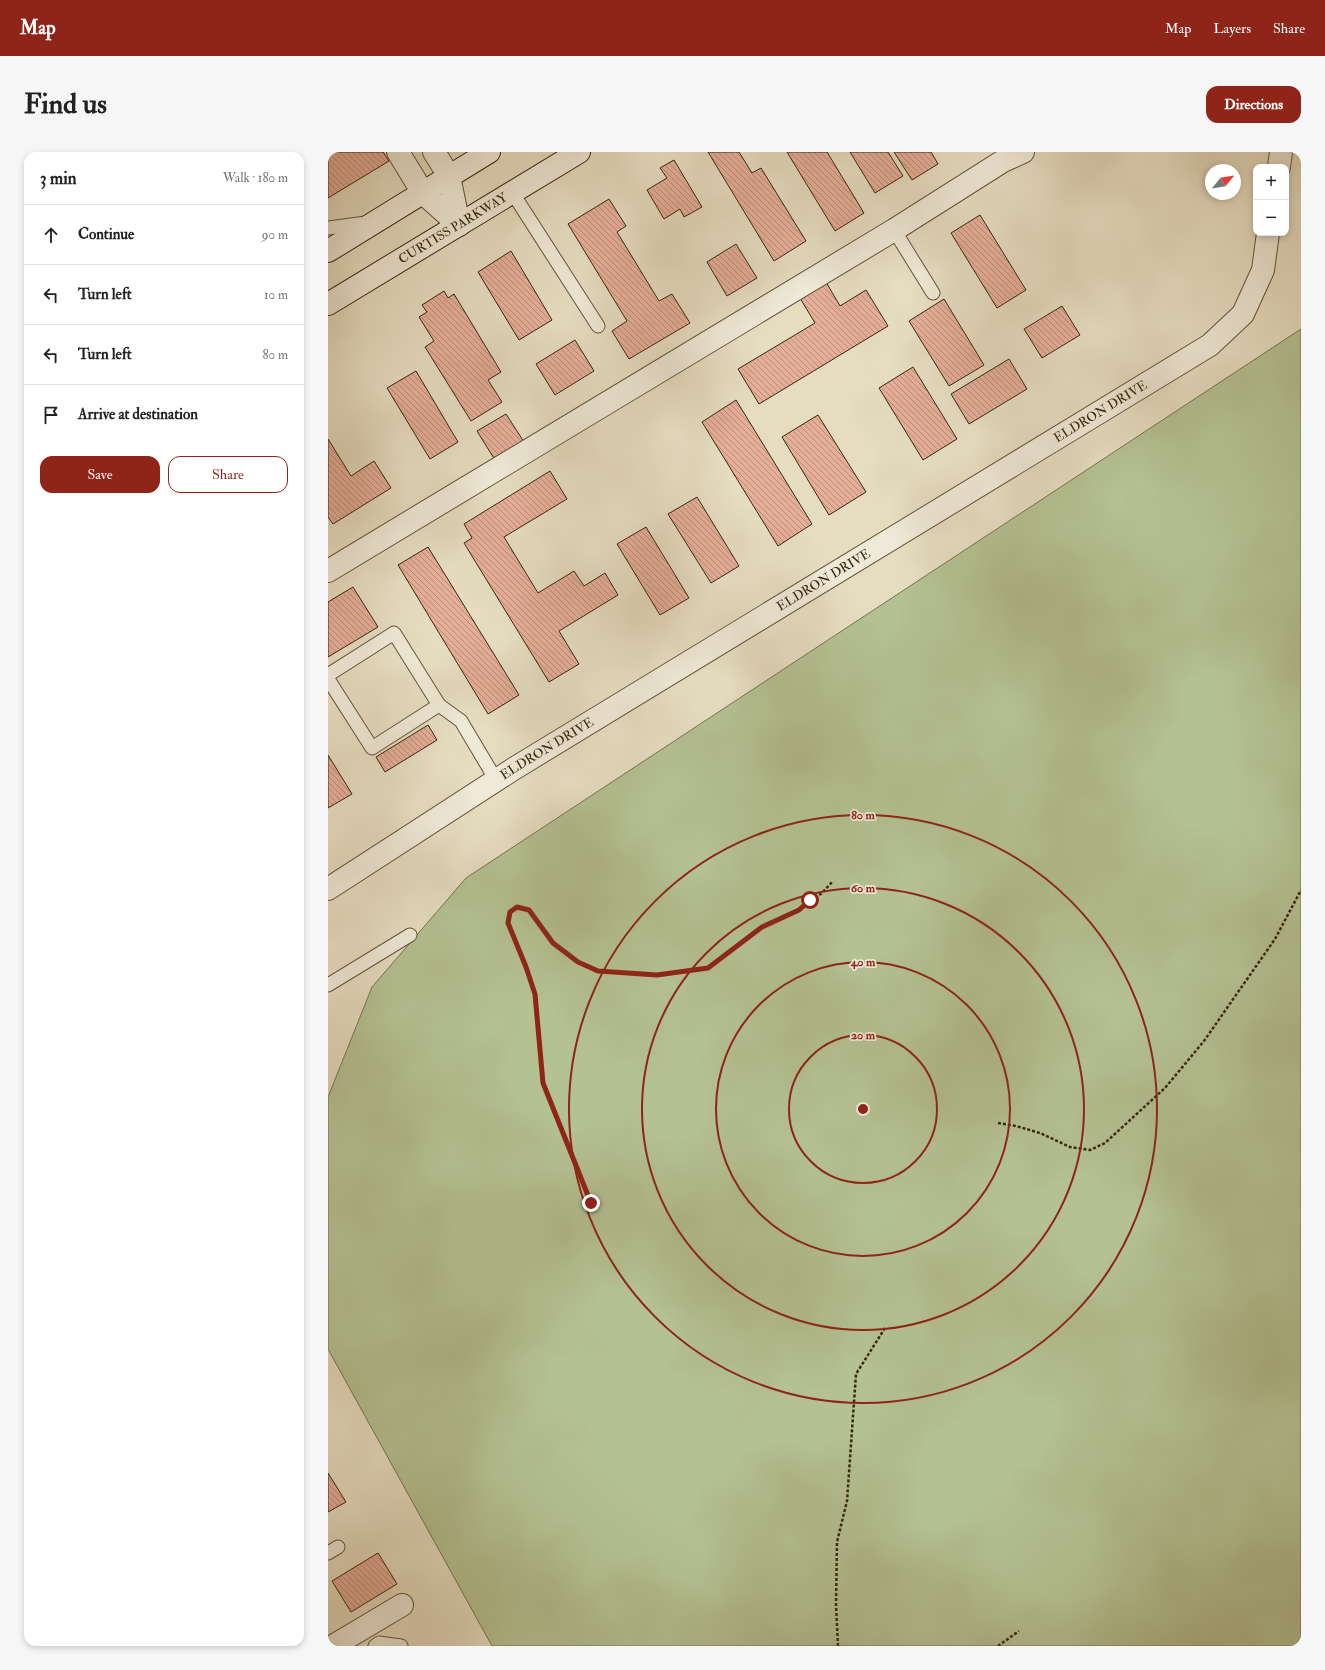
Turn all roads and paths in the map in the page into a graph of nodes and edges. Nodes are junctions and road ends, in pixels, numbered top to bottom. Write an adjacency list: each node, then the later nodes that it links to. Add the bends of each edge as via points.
1 (398, 152): 10 (street)
2 (434, 152): 8 (street)
3 (489, 152): 8 (street)
4 (579, 152): 9 (street, CURTISS PARKWAY)
5 (1023, 152): 14 (street)
6 (1281, 152): 7 (street)
7 (1279, 164)
8 (449, 176): 10 (street); 12 (street)
9 (512, 192): 12 (street, CURTISS PARKWAY); 19 (lane)
10 (423, 193): 11 (street); 12 (street)
11 (376, 222): 13 (lane); 16 (street)
12 (459, 225): 18 (street, CURTISS PARKWAY)
13 (328, 228)
14 (894, 230): 17 (lane); 20 (street)
15 (1268, 236): 24 (street, ELDRON DRIVE, via 1263,270 1243,314 1210,345)
16 (328, 251)
17 (933, 293)
18 (328, 304)
19 (598, 326)
20 (328, 571)
21 (328, 675): 23 (lane, via 394,633)
22 (328, 679): 23 (lane, via 372,748)
23 (439, 705): 24 (lane, via 462,722)
24 (496, 780): 26 (street, ELDRON DRIVE)
25 (833, 881): 31 (path, via 799,910 762,927 708,968 657,975 598,971 578,962 553,943 529,910 517,907 510,912 508,923 535,994 543,1083)
26 (328, 888)
27 (1301, 890): 30 (path, via 1274,939 1204,1041 1165,1088 1105,1143 1090,1150 1070,1147 1040,1133)
28 (410, 935): 29 (lane)
29 (328, 985)
30 (998, 1123)
31 (591, 1203)
32 (885, 1328): 38 (path, via 856,1374 847,1501 837,1542)
33 (402, 1605): 35 (street)
34 (1019, 1631): 39 (path)
35 (333, 1646)
36 (375, 1646): 37 (lane, via 379,1643)
37 (401, 1646)
38 (838, 1646)
39 (998, 1646)

